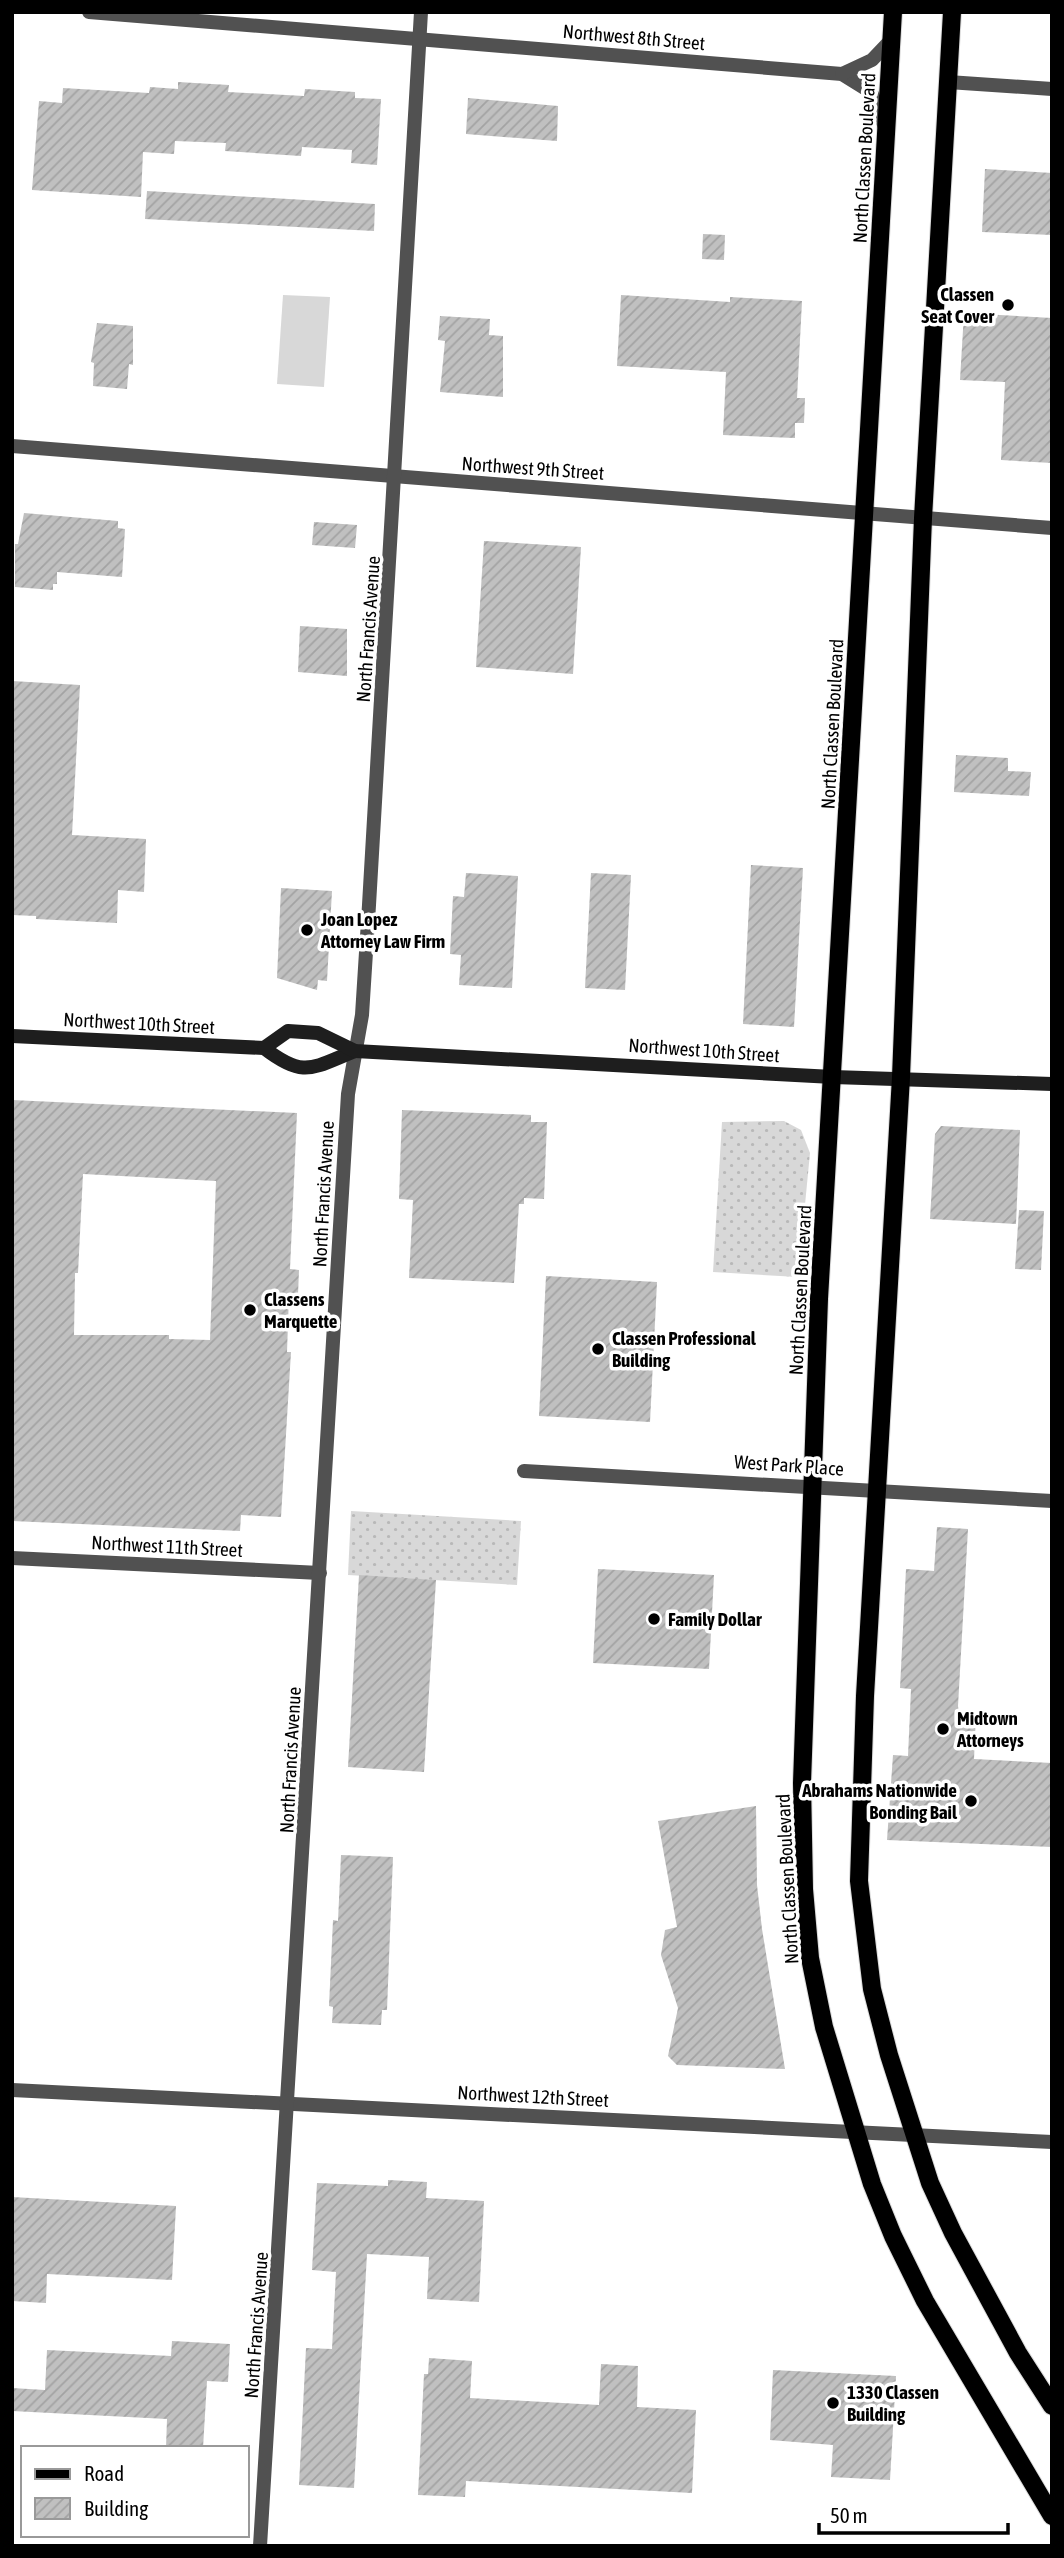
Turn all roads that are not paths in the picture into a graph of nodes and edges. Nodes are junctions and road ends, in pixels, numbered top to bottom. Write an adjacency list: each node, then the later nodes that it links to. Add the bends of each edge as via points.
1 (89, 12): 5 (street, Northwest 8th Street)
2 (421, 12): 5 (street, North Francis Avenue)
3 (893, 12): 6 (main road, North Classen Boulevard)
4 (952, 12): 8 (main road)
5 (419, 39): 7 (street, Northwest 8th Street); 12 (street, North Francis Avenue)
6 (892, 39): 7 (street, via 872,60); 10 (main road, North Classen Boulevard)
7 (842, 74): 10 (street, Northwest 8th Street, via 871,92)
8 (948, 82): 9 (street); 14 (main road)
9 (1052, 89)
10 (887, 131): 13 (main road, North Classen Boulevard)
11 (12, 446): 12 (street, Northwest 9th Street)
12 (396, 477): 13 (street, Northwest 9th Street); 18 (street, North Francis Avenue, via 362,1015)
13 (865, 514): 14 (street, Northwest 9th Street); 19 (main road, North Classen Boulevard)
14 (923, 519): 15 (street, Northwest 9th Street); 20 (main road)
15 (1052, 528)
16 (12, 1036): 17 (street, Northwest 10th Street)
17 (264, 1048): 18 (street, Northwest 10th Street, via 288,1066 313,1067); 18 (street, Northwest 10th Street, via 288,1031 318,1033)
18 (355, 1051): 19 (street, Northwest 10th Street); 27 (street, North Francis Avenue, via 348,1094)
19 (833, 1077): 20 (street, Northwest 10th Street); 23 (main road, North Classen Boulevard, via 819,1299)
20 (901, 1077): 21 (street, Northwest 10th Street); 24 (main road)
21 (1052, 1084)
22 (524, 1471): 23 (street, West Park Place)
23 (814, 1486): 24 (street, West Park Place); 30 (main road, North Classen Boulevard, via 802,1796 804,1889 810,1958)
24 (878, 1491): 25 (street, West Park Place); 31 (main road, via 860,1788 859,1881 872,1989)
25 (1052, 1501)
26 (12, 1558): 27 (street, Northwest 11th Street)
27 (320, 1573): 29 (street, North Francis Avenue)
28 (12, 2090): 29 (street, Northwest 12th Street)
29 (289, 2104): 30 (street, Northwest 12th Street); 35 (street, North Francis Avenue)
30 (853, 2131): 31 (street, Northwest 12th Street); 34 (main road, North Classen Boulevard, via 893,2236 925,2301)
31 (914, 2134): 32 (street, Northwest 12th Street); 33 (main road, via 953,2233)
32 (1052, 2142)
33 (1052, 2406)
34 (1052, 2516)
35 (260, 2546)

